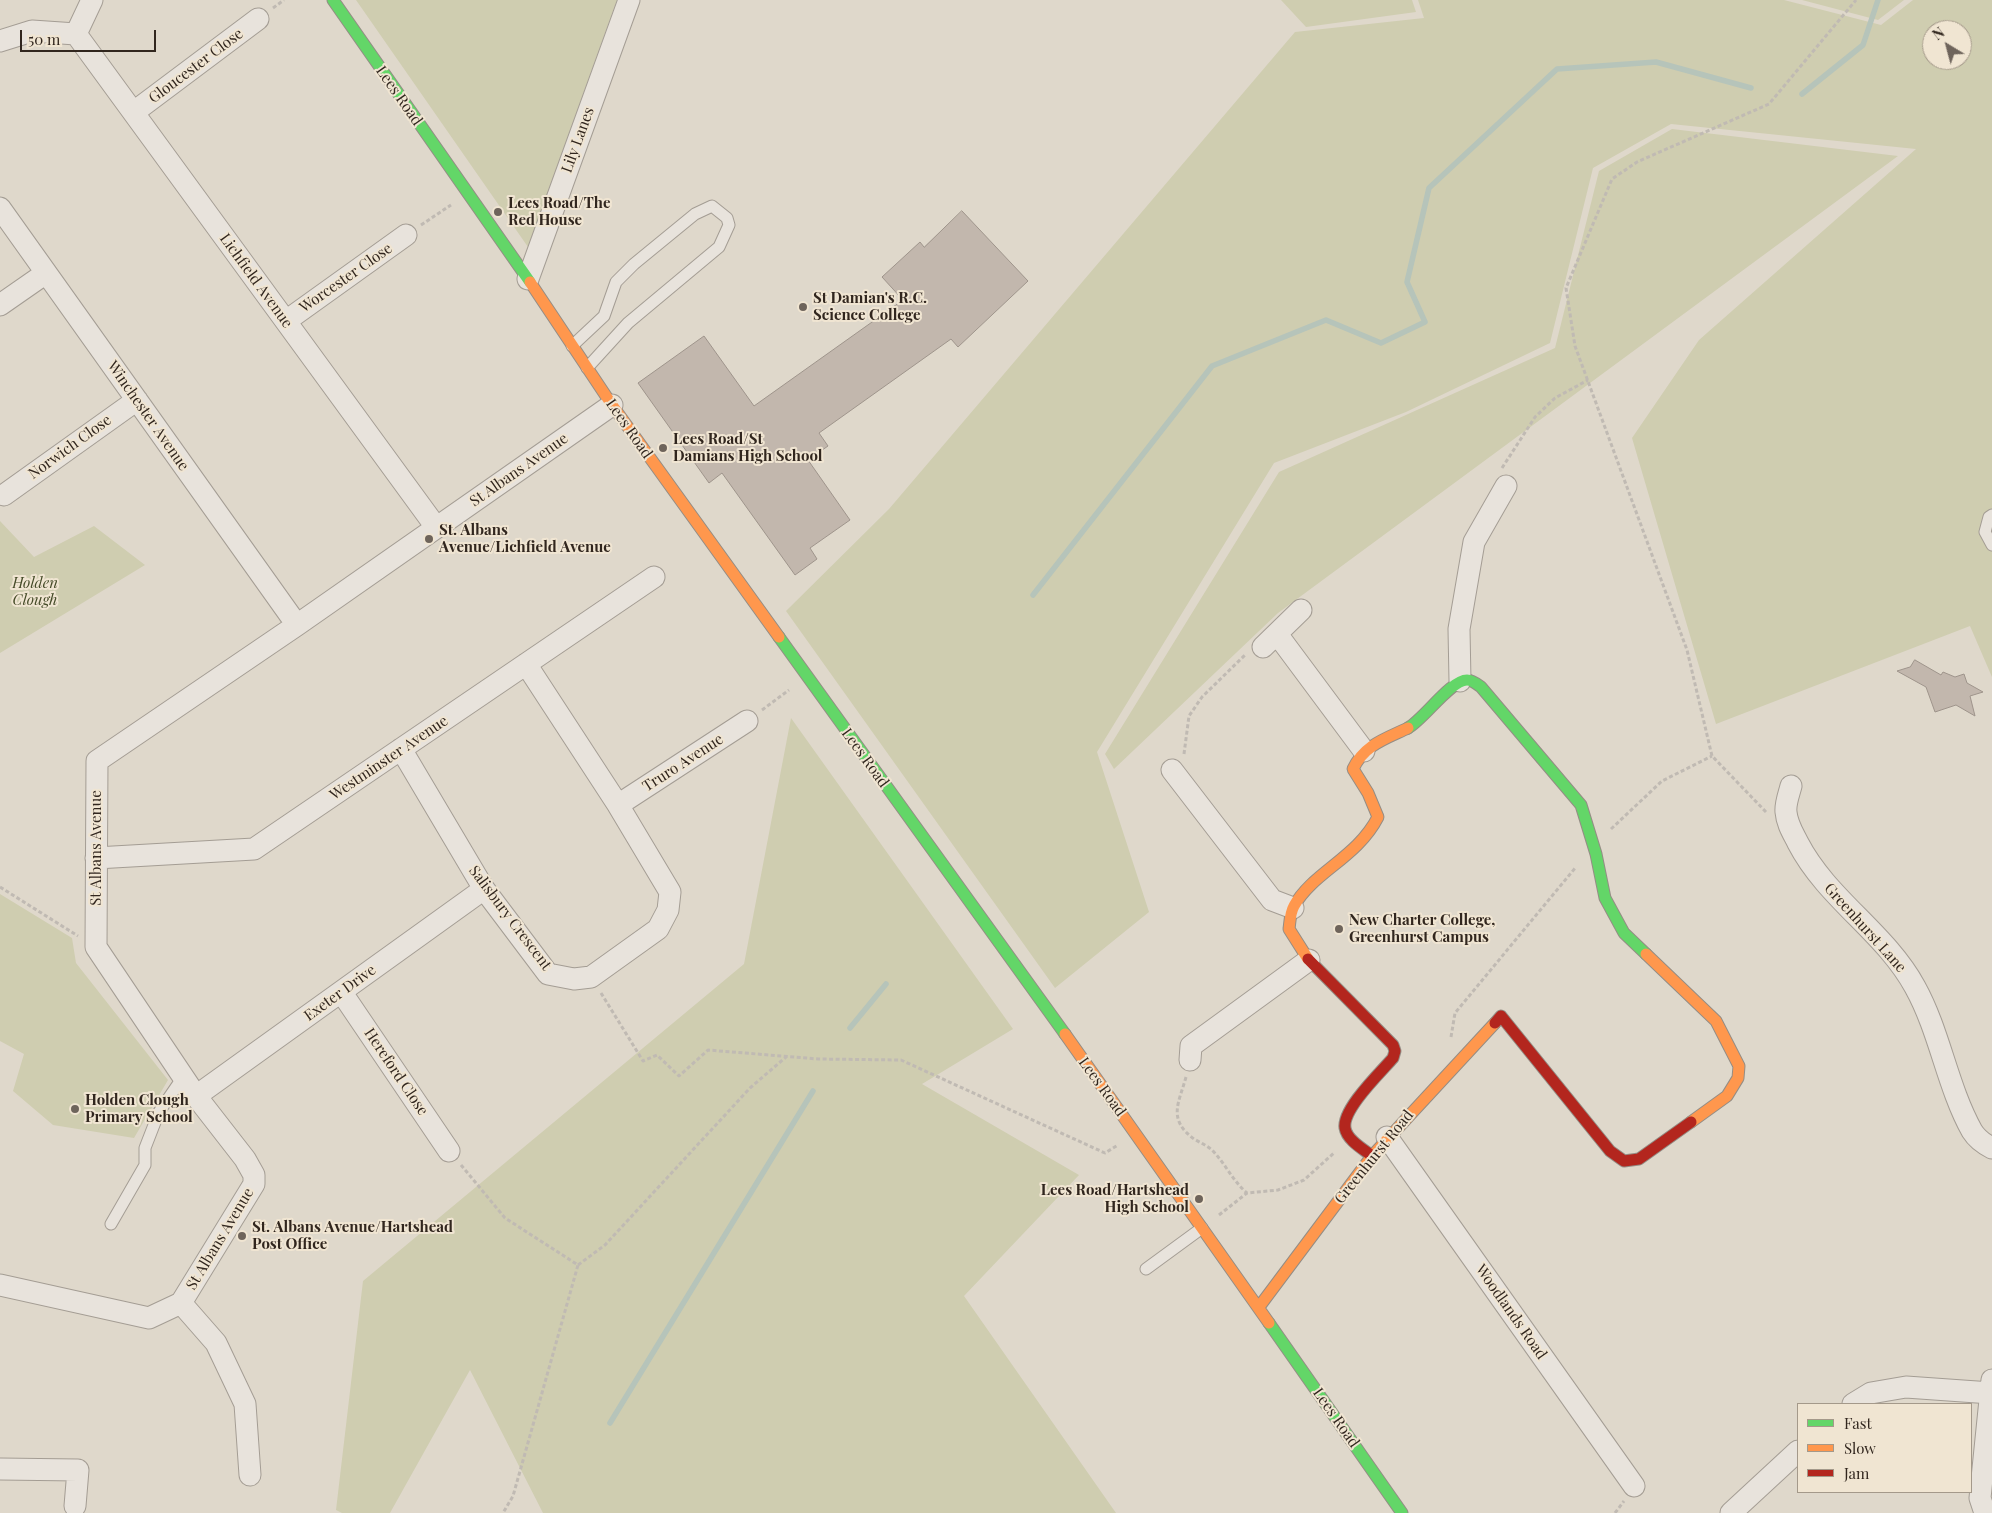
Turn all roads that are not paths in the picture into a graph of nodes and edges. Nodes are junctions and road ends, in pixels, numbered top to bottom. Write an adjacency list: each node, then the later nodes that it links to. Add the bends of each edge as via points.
1 (92, 0): 5 (street)
2 (333, 0): 11 (street, Lees Road)
3 (629, 0): 11 (street, Lily Lanes)
4 (258, 19): 7 (street, Gloucester Close)
5 (76, 34): 6 (street, via 32,30); 7 (street, Lichfield Avenue)
6 (0, 42)
7 (134, 112): 13 (street, Lichfield Avenue)
8 (0, 208): 10 (street, Winchester Avenue)
9 (406, 235): 13 (street, Worcester Close)
10 (46, 273): 12 (street); 16 (street, Winchester Avenue)
11 (528, 279): 14 (street, Lees Road)
12 (0, 305)
13 (286, 321): 21 (street, Lichfield Avenue)
14 (572, 346): 15 (street, Lees Road); 15 (lane, via 604,316 616,282 675,229 712,206 727,218 729,225 719,247 628,323)
15 (587, 368): 17 (street, Lees Road)
16 (137, 400): 19 (street, Norwich Close); 25 (street, Winchester Avenue)
17 (612, 405): 21 (street, St Albans Avenue); 47 (street, Lees Road)
18 (1506, 486): 27 (street, via 1474,542 1459,629)
19 (4, 495)
20 (1992, 515): 22 (lane, via 1988,517 1986,532)
21 (436, 527): 25 (street, St Albans Avenue)
22 (1992, 545)
23 (654, 577): 26 (street, Westminster Avenue)
24 (1301, 610): 30 (street, via 1270,640)
25 (297, 625): 34 (street, St Albans Avenue, via 97,761)
26 (526, 664): 29 (street, Westminster Avenue); 33 (street)
27 (1460, 681): 30 (street, via 1419,721); 42 (street, Greenhurst Road, via 1470,680 1481,686 1581,805 1605,898 1624,934 1716,1021 1739,1066 1738,1078 1727,1096 1639,1159 1624,1161 1610,1151 1501,1016)
28 (748, 721): 33 (street, Truro Avenue)
29 (401, 749): 34 (street, Westminster Avenue, via 254,849); 35 (street, Salisbury Crescent)
30 (1364, 751): 36 (street, via 1357,757 1353,769 1378,817 1372,833)
31 (1172, 770): 36 (street, via 1272,900)
32 (1790, 786): 43 (street, Greenhurst Lane, via 1785,810 1788,824 1808,861 1821,880 1889,950 1915,987 1935,1030 1972,1131)
33 (618, 805): 35 (street, Salisbury Crescent, via 670,892 668,910 658,929 591,976 574,979 548,974)
34 (96, 858): 40 (street, St Albans Avenue, via 96,947)
35 (484, 889): 38 (street, Exeter Drive)
36 (1293, 908): 37 (street, via 1289,929)
37 (1309, 960): 39 (street, via 1191,1046); 45 (street, via 1393,1045 1395,1051 1393,1058 1347,1114 1344,1126 1350,1138)
38 (342, 992): 41 (street, Exeter Drive); 44 (street, Hereford Close)
39 (1190, 1060)
40 (183, 1077): 41 (street, St Albans Avenue); 46 (lane, via 159,1112 145,1148 145,1164)
41 (196, 1096): 50 (street, St Albans Avenue, via 245,1159 254,1175 254,1184)
42 (1387, 1137): 45 (street, Greenhurst Road); 57 (street, Woodlands Road)
43 (1992, 1148)
44 (450, 1151)
45 (1372, 1156): 51 (street, Greenhurst Road)
46 (112, 1224)
47 (1202, 1228): 48 (lane); 51 (street, Lees Road)
48 (1146, 1269)
49 (0, 1285): 50 (street, St Albans Avenue, via 149,1318)
50 (181, 1303): 56 (street, via 216,1343 245,1404)
51 (1259, 1307): 59 (street, Lees Road)
52 (1991, 1386): 53 (street, via 1906,1387 1871,1393); 61 (street, via 1980,1498)
53 (1855, 1403)
54 (1797, 1452): 60 (street)
55 (0, 1469): 58 (street, via 78,1470)
56 (250, 1475)
57 (1634, 1486)
58 (76, 1506)
59 (1402, 1513)
60 (1731, 1513)
61 (1985, 1513)

